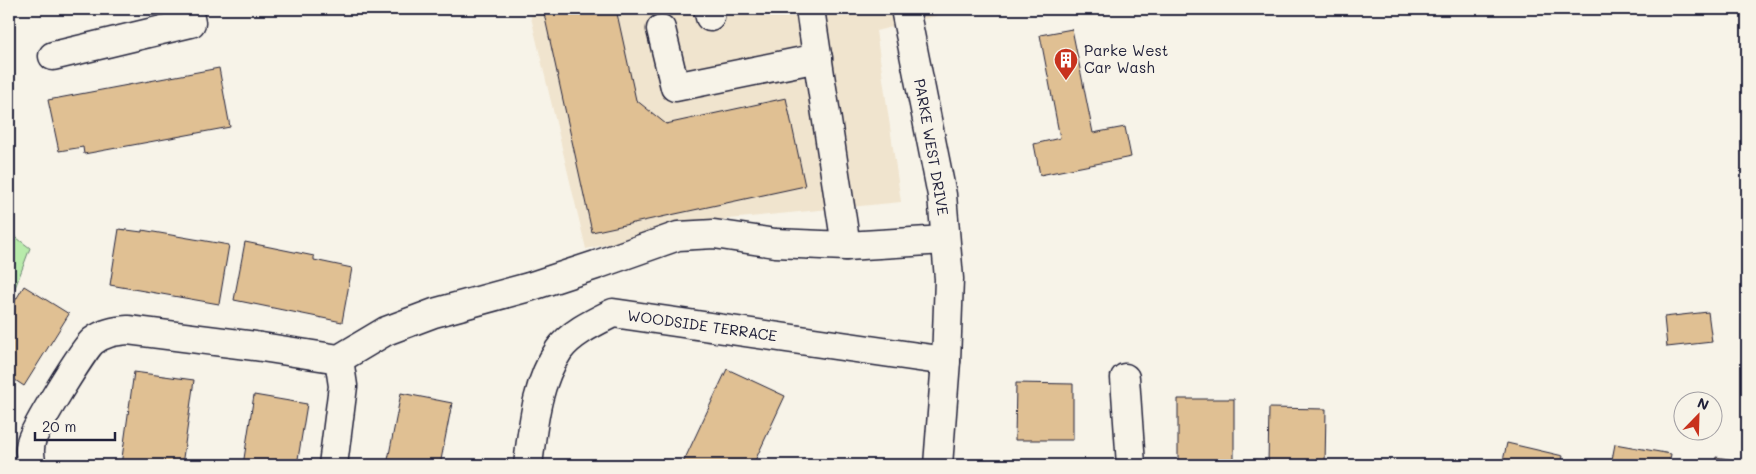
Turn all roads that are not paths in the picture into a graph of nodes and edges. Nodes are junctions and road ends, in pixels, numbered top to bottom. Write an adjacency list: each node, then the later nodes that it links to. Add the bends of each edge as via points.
1 (188, 9): 5 (street, via 191,23)
2 (810, 9): 6 (street)
3 (905, 9): 7 (street, PARKE WEST DRIVE, via 942,196)
4 (661, 29): 6 (street, via 675,87)
5 (53, 56)
6 (818, 58): 8 (street)
7 (946, 240): 8 (street); 10 (street, PARKE WEST DRIVE, via 949,278)
8 (846, 246): 9 (street, via 775,243 714,234 678,236 596,266 434,313 386,331)
9 (339, 359): 12 (street, via 128,330 107,332 90,343 50,405 31,441); 13 (street, via 343,386)
10 (946, 360): 14 (street, WOODSIDE TERRACE, via 613,313 584,328 560,350 543,382); 15 (street, PARKE WEST DRIVE)
11 (1125, 378): 16 (street)
12 (32, 465)
13 (333, 465)
14 (528, 465)
15 (938, 465)
16 (1131, 465)

